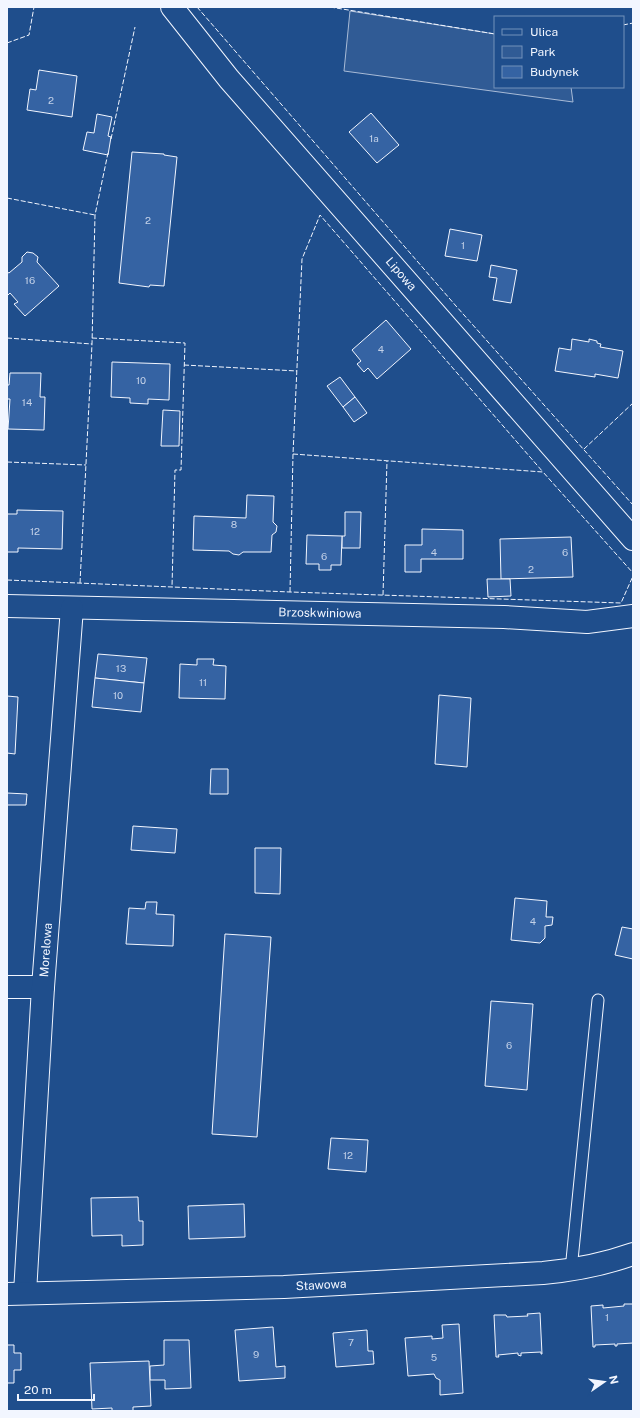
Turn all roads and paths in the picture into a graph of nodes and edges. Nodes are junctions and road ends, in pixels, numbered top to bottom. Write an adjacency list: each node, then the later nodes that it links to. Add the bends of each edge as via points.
1 (172, 7): 2 (street, Lipowa, via 229,79)
2 (633, 539)
3 (7, 606): 4 (street, Brzoskwiniowa)
4 (72, 608): 5 (street, Brzoskwiniowa, via 504,617 587,622); 7 (street, Morelowa)
5 (633, 616)
6 (7, 987): 7 (street)
7 (44, 987): 11 (street, Morelowa)
8 (598, 1000): 10 (lane)
9 (633, 1254): 10 (street, Stawowa, via 607,1263)
10 (571, 1270): 11 (street, Stawowa, via 284,1287)
11 (16, 1294)

